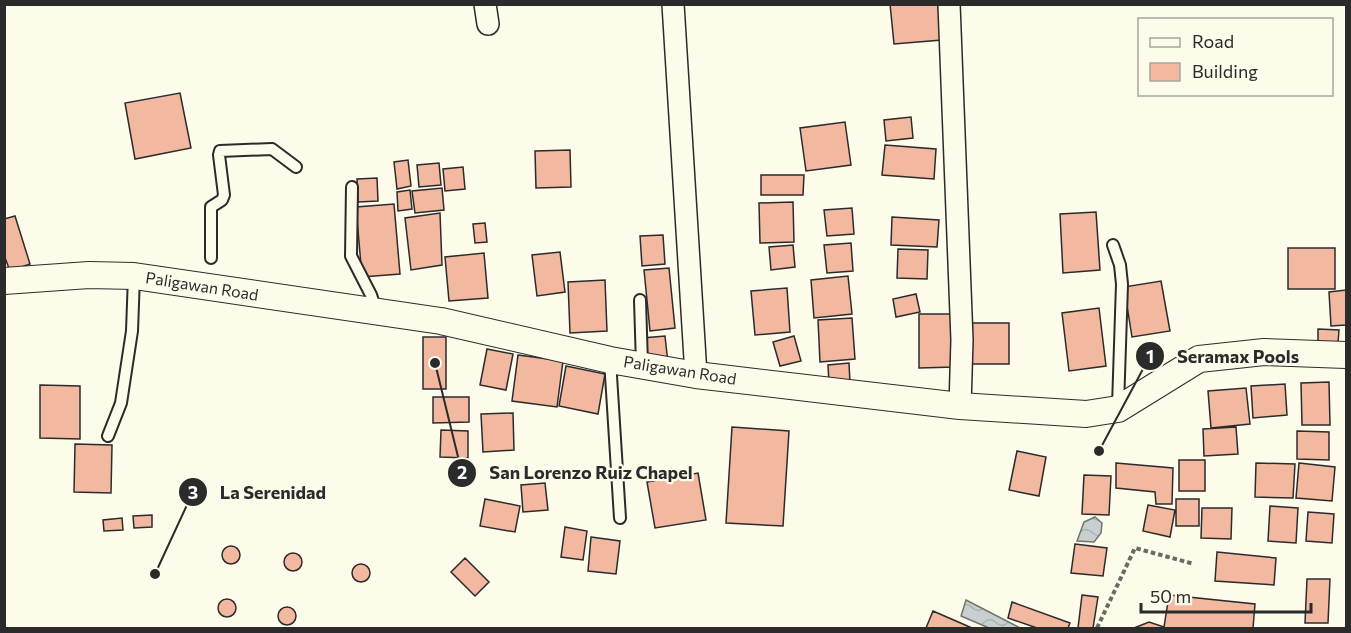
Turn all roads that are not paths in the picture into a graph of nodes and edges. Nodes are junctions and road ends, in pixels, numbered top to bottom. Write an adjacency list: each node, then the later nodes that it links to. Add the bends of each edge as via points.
1 (673, 4): 14 (street)
2 (949, 4): 15 (street, via 962,340)
3 (296, 167): 6 (lane, via 272,149 220,151 224,195 211,207)
4 (352, 187): 10 (lane, via 351,256)
5 (1113, 245): 16 (lane, via 1122,284)
6 (211, 258)
7 (134, 276): 8 (street, Paligawan Road); 10 (street, Paligawan Road, via 211,284); 17 (lane, via 132,331 121,403)
8 (4, 280)
9 (640, 300): 13 (lane)
10 (376, 312): 12 (street, Paligawan Road, via 441,321)
11 (1347, 355): 16 (street, Paligawan Road, via 1264,352 1199,359)
12 (610, 360): 13 (street, Paligawan Road); 18 (lane)
13 (642, 365): 14 (street, Paligawan Road)
14 (696, 375): 15 (street, Paligawan Road)
15 (960, 406): 16 (street, Paligawan Road, via 1086,414)
16 (1118, 409)
17 (108, 436)
18 (620, 518)

